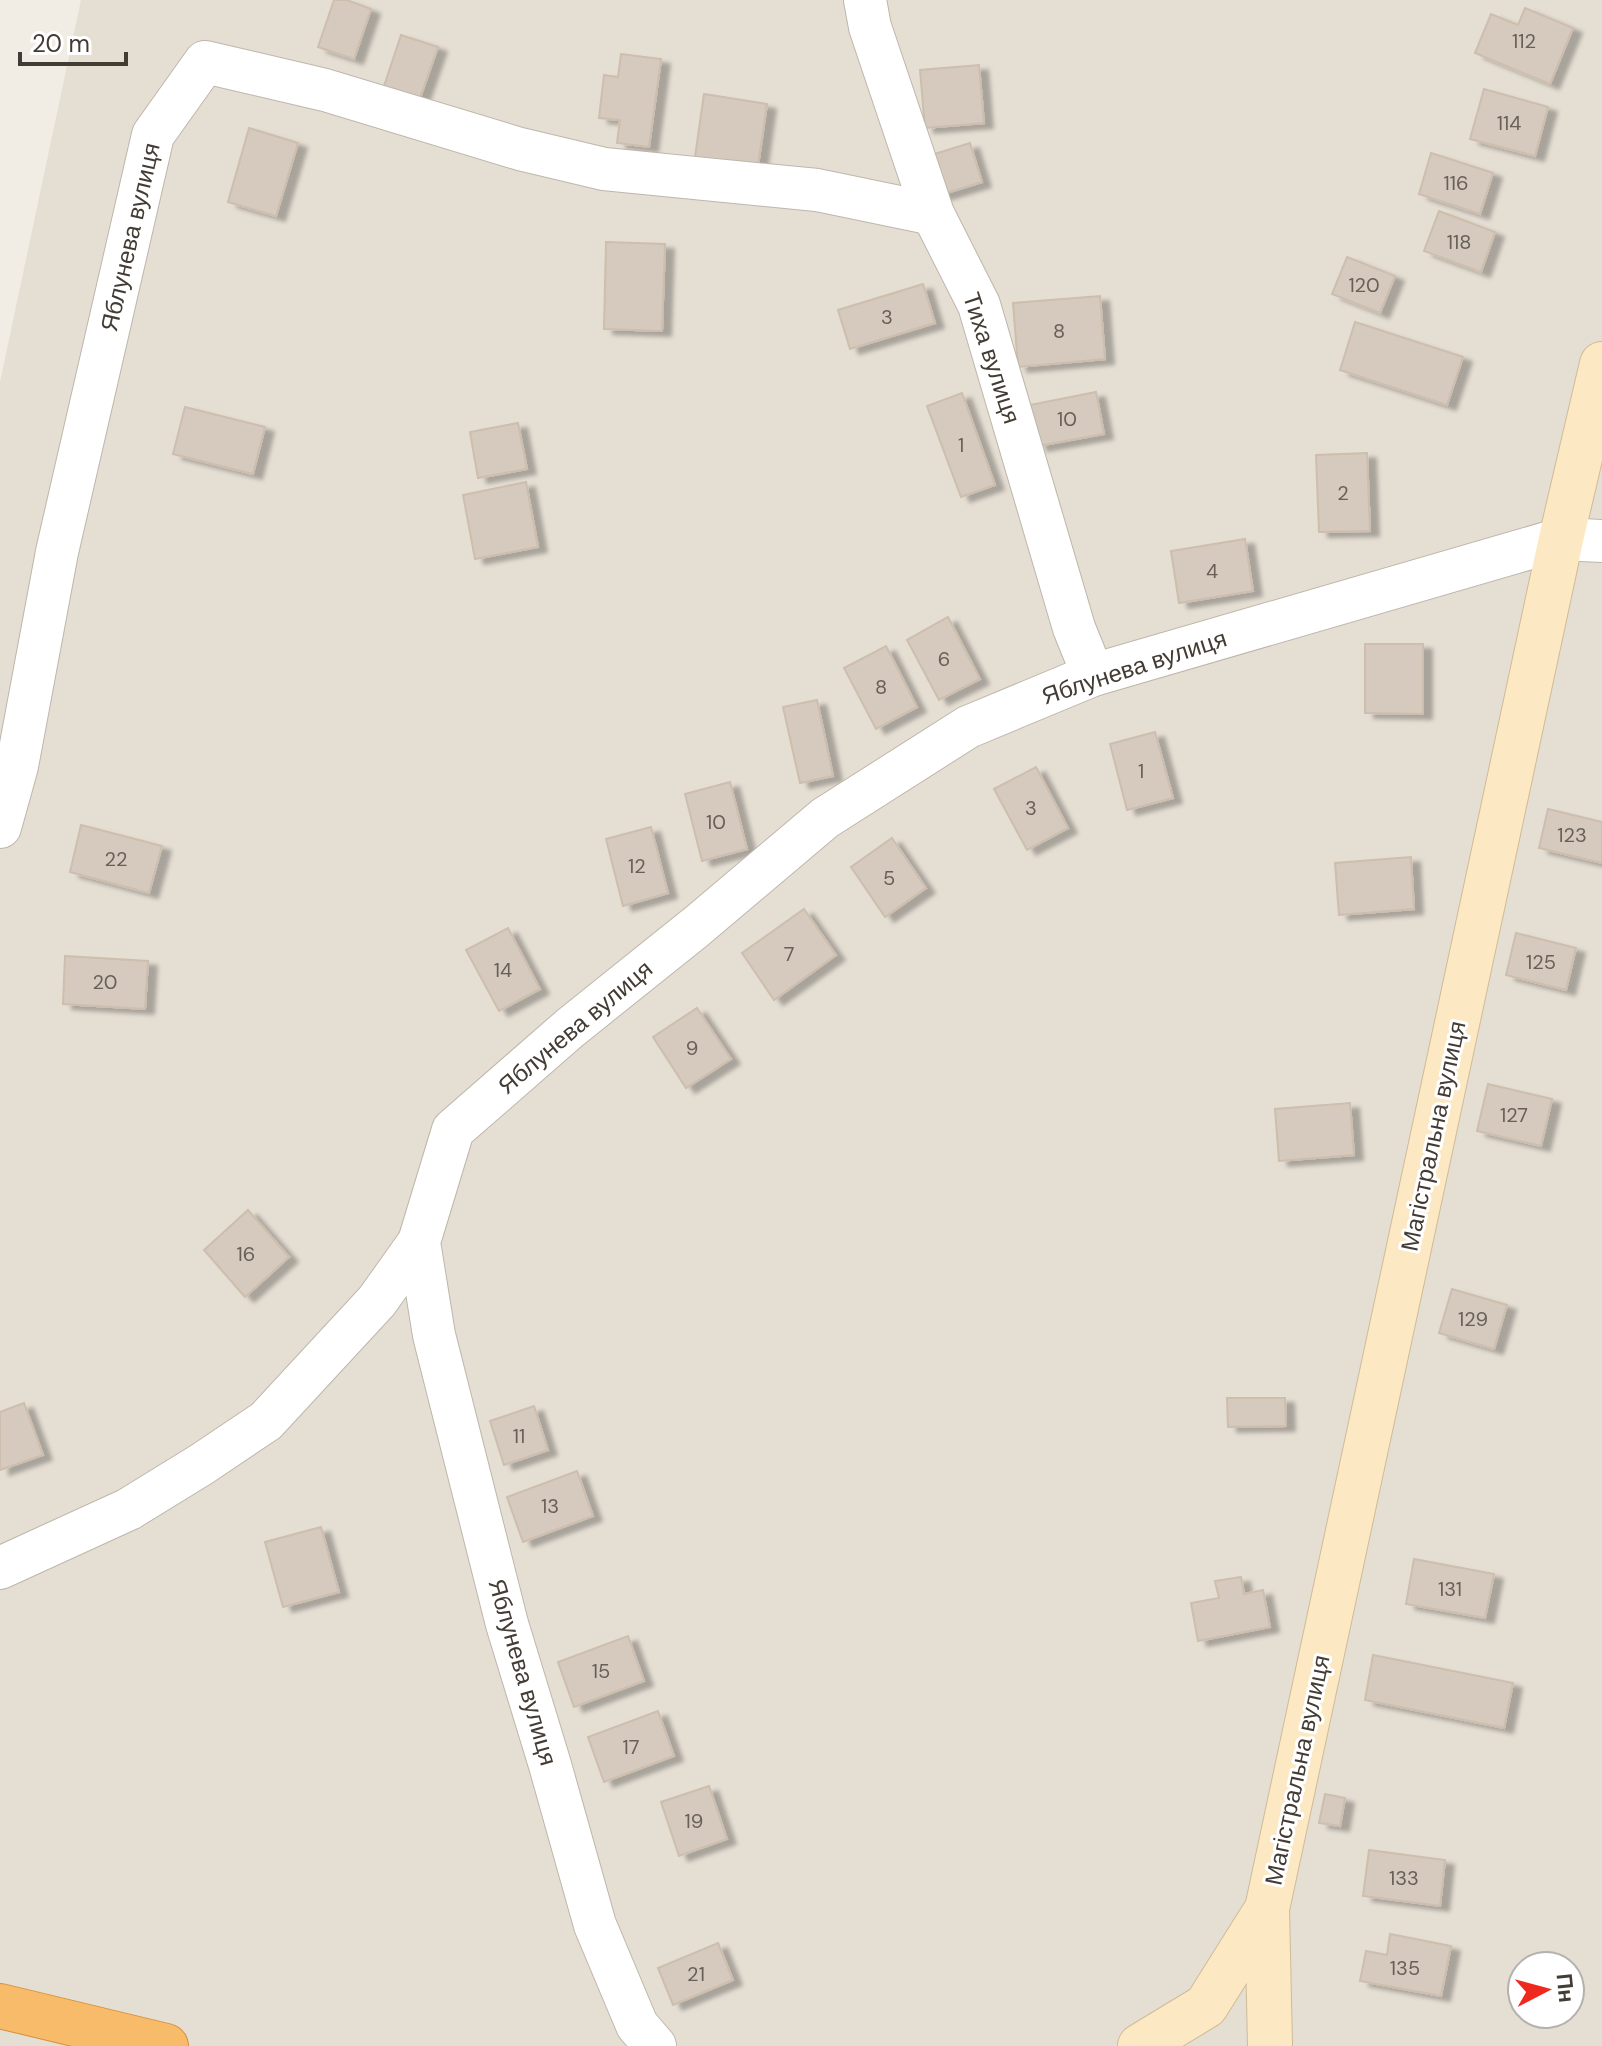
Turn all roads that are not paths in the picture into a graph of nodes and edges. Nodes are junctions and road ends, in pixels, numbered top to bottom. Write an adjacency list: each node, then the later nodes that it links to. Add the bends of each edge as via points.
1 (865, 0): 2 (street, Тиха вулиця)
2 (933, 214): 5 (street, Тиха вулиця, via 979,305 1074,628); 6 (street, Яблунева вулиця, via 817,190 604,169 325,90 205,62 153,135)
3 (1602, 364): 4 (main road, Магістральна вулиця)
4 (1582, 540): 5 (street, Яблунева вулиця); 9 (main road, Магістральна вулиця)
5 (1093, 675): 7 (street, Яблунева вулиця, via 968,727 825,818 570,1028 453,1130)
6 (0, 827)
7 (419, 1242): 8 (street, via 377,1301 266,1421 129,1509); 12 (street, Яблунева вулиця, via 434,1335 507,1624 595,1925 637,2025)
8 (0, 1568)
9 (1267, 1909): 13 (main road, via 1206,2006); 14 (main road)
10 (5, 2014): 11 (highway)
11 (166, 2046)
12 (655, 2046)
13 (1140, 2046)
14 (1270, 2046)

